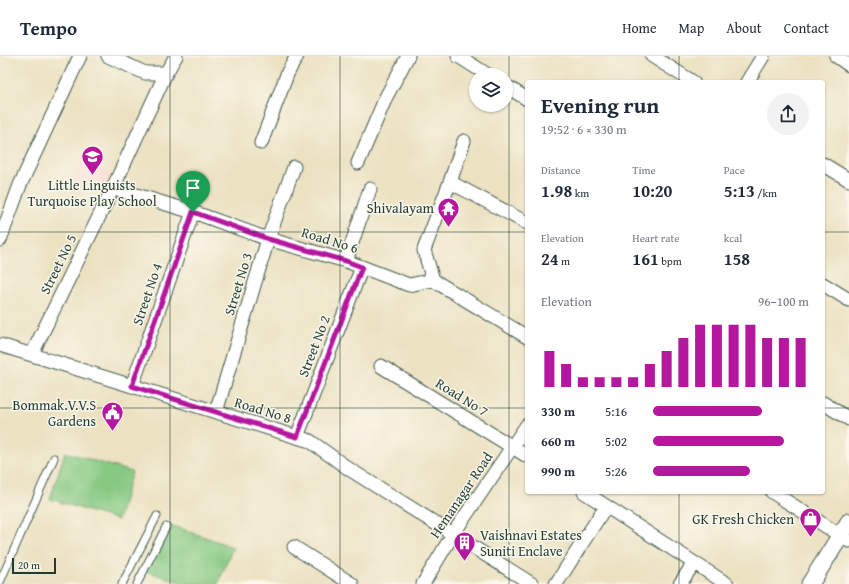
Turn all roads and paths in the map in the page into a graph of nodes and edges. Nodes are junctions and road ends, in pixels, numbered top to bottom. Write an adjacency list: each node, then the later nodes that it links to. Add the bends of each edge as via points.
1 (80, 56): 29 (street, via 20,184)
2 (108, 56): 12 (street, via 145,73)
3 (176, 56): 12 (street, Street No 5)
4 (297, 56): 18 (street, via 288,72)
5 (408, 56): 19 (street, via 386,97)
6 (458, 56): 11 (street)
7 (652, 56): 13 (street)
8 (763, 56): 14 (street)
9 (836, 56): 10 (street)
10 (849, 65)
11 (477, 68)
12 (166, 73): 24 (street, Street No 5)
13 (690, 80)
14 (748, 80)
15 (513, 90): 16 (street)
16 (525, 98)
17 (464, 141): 23 (street)
18 (261, 143)
19 (358, 163)
20 (825, 165): 22 (street)
21 (294, 167): 28 (street, Street No 3)
22 (849, 180)
23 (450, 182): 27 (street); 32 (street, via 424,250)
24 (113, 188): 26 (street, Road No 6); 37 (street, Street No 5)
25 (370, 189): 30 (street)
26 (193, 212): 28 (street, Road No 6); 39 (street, Street No 4)
27 (525, 222)
28 (268, 239): 30 (street, Road No 6); 41 (street, Street No 3)
29 (0, 240)
30 (346, 261): 31 (street, Road No 6)
31 (362, 267): 32 (street, Road No 6, via 408,285); 44 (street, Street No 2)
32 (433, 280): 35 (street)
33 (825, 285): 34 (street)
34 (849, 300)
35 (525, 336)
36 (0, 345): 37 (street, Road No 8)
37 (32, 354): 39 (street, Road No 8)
38 (381, 366): 45 (street, Road No 7)
39 (132, 386): 41 (street, Road No 8)
40 (825, 404): 42 (street)
41 (216, 412): 44 (street, Road No 8)
42 (849, 420)
43 (525, 428): 45 (street, Hemanagar Road)
44 (297, 437): 54 (street, Road No 8, via 310,441)
45 (513, 447): 46 (street, Road No 7); 54 (street, Hemanagar Road)
46 (525, 455)
47 (54, 458): 57 (lane)
48 (587, 494): 50 (street)
49 (776, 494): 53 (street)
50 (606, 506): 56 (street); 63 (street)
51 (158, 516): 58 (lane)
52 (166, 527): 59 (lane)
53 (846, 533): 66 (street)
54 (453, 534): 61 (street, Hemanagar Road); 62 (street, Road No 8)
55 (294, 547): 60 (street)
56 (694, 563): 64 (street); 65 (street)
57 (0, 582)
58 (122, 584)
59 (137, 584)
60 (352, 584)
61 (423, 584)
62 (532, 584)
63 (556, 584)
64 (680, 584)
65 (727, 584)
66 (810, 584)

